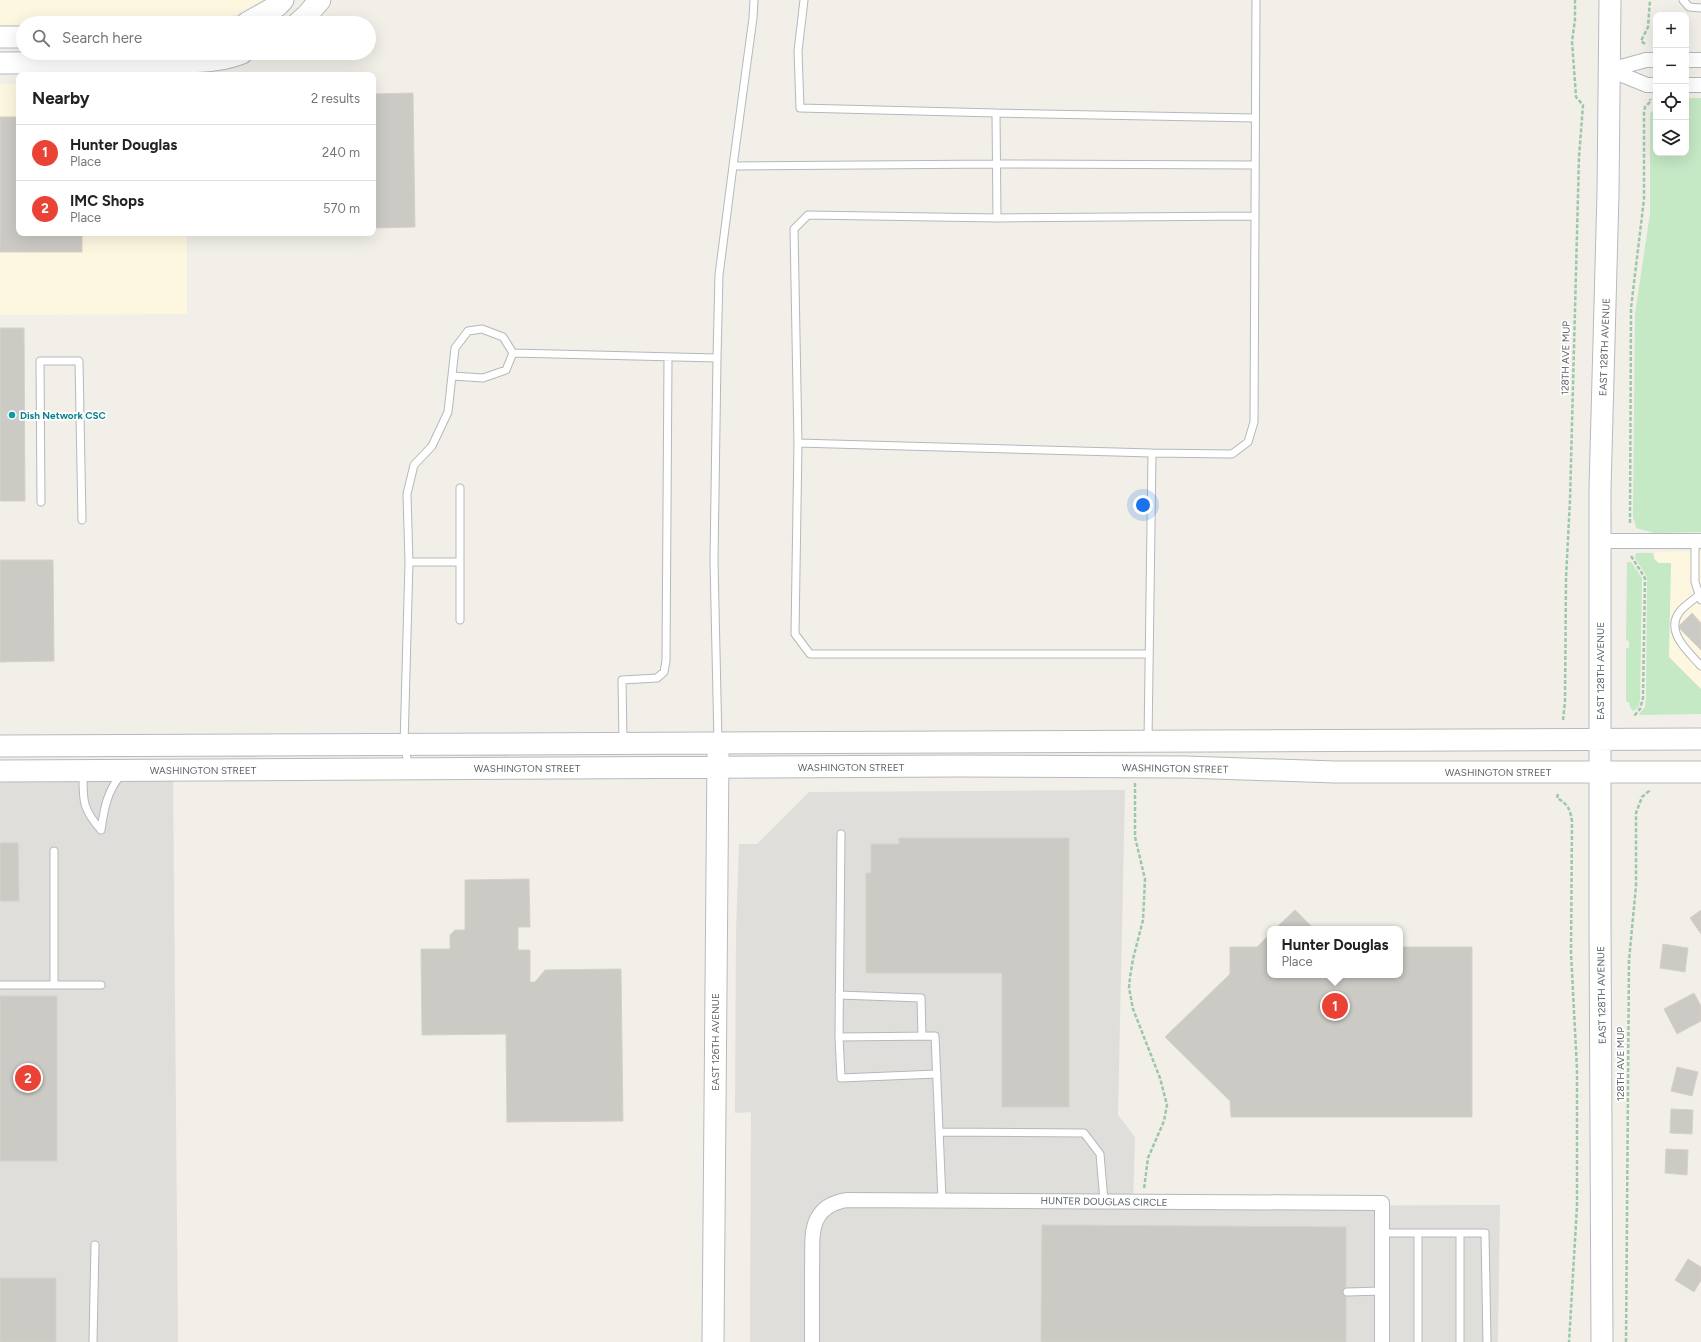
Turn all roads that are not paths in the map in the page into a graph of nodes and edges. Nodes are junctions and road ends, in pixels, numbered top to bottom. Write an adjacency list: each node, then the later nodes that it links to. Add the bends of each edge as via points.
1 (283, 0): 9 (main road)
2 (754, 0): 26 (lane, via 754,18)
3 (804, 0): 22 (lane, via 798,51 800,108)
4 (1256, 0): 23 (lane)
5 (1610, 0): 18 (main road, EAST 128TH AVENUE)
6 (1683, 0): 8 (lane, via 1688,7)
7 (315, 2): 10 (main road)
8 (1701, 8)
9 (261, 16)
10 (306, 16)
11 (0, 37): 12 (main road)
12 (16, 37)
13 (191, 60): 17 (main road)
14 (1653, 60): 18 (street)
15 (1689, 60): 16 (street)
16 (1701, 60)
17 (0, 63)
18 (1610, 70): 19 (street); 38 (main road, EAST 128TH AVENUE)
19 (1653, 85)
20 (1689, 85): 21 (street)
21 (1701, 85)
22 (996, 113): 23 (lane); 24 (lane)
23 (1255, 118): 25 (lane)
24 (996, 164): 25 (lane); 26 (lane); 28 (lane)
25 (1255, 165): 27 (lane)
26 (733, 166): 31 (lane, via 719,275)
27 (1255, 216): 28 (lane); 34 (lane, via 1254,422 1248,442 1232,454)
28 (997, 218): 33 (lane, via 808,215 794,229)
29 (513, 353): 30 (lane); 32 (lane, via 506,370 483,378); 32 (lane, via 503,337 482,329 468,331 455,348)
30 (668, 358): 31 (lane); 51 (lane, via 666,661 664,672 657,678 622,680)
31 (717, 358): 50 (lane, via 714,561)
32 (452, 376): 41 (lane, via 448,412 432,446 414,465 407,494)
33 (798, 443): 34 (lane); 45 (lane, via 795,634 810,654)
34 (1152, 453): 45 (lane)
35 (460, 488): 42 (lane)
36 (41, 502): 37 (lane, via 40,361 79,361)
37 (82, 520)
38 (1600, 541): 39 (street); 47 (main road, EAST 128TH AVENUE)
39 (1698, 541): 40 (lane)
40 (1698, 560): 43 (lane, via 1695,582)
41 (409, 562): 42 (lane); 52 (lane)
42 (460, 562): 44 (lane)
43 (1700, 598): 46 (lane, via 1681,610 1675,620 1676,638)
44 (460, 620)
45 (1149, 654): 49 (lane)
46 (1701, 666)
47 (1600, 739): 48 (main road); 49 (main road); 60 (main road, EAST 128TH AVENUE)
48 (1701, 739)
49 (1148, 741): 50 (main road)
50 (718, 743): 51 (main road); 55 (main road, EAST 126TH AVENUE)
51 (623, 744): 52 (main road)
52 (404, 745): 54 (main road); 56 (lane)
53 (0, 746): 54 (main road)
54 (82, 746): 57 (main road)
55 (718, 768): 56 (main road, WASHINGTON STREET); 60 (main road, WASHINGTON STREET, via 1186,767 1335,772); 81 (main road, EAST 126TH AVENUE)
56 (409, 769): 58 (main road, WASHINGTON STREET)
57 (83, 770): 58 (main road, WASHINGTON STREET); 58 (lane, via 86,809 88,816 100,830 107,797); 59 (main road, WASHINGTON STREET)
58 (125, 770)
59 (0, 771)
60 (1600, 772): 61 (main road, WASHINGTON STREET); 87 (main road, EAST 128TH AVENUE)
61 (1701, 772)
62 (841, 834): 67 (lane)
63 (54, 851): 65 (lane)
64 (0, 985): 65 (lane)
65 (54, 985): 66 (lane)
66 (100, 985)
67 (839, 995): 68 (lane, via 921,998); 69 (lane)
68 (922, 1036): 69 (lane); 70 (lane, via 935,1036)
69 (839, 1037): 70 (lane, via 841,1078)
70 (937, 1074): 71 (lane)
71 (939, 1132): 72 (lane); 73 (lane, via 1084,1133 1100,1154)
72 (942, 1200): 73 (street, HUNTER DOUGLAS CIRCLE); 82 (street, HUNTER DOUGLAS CIRCLE, via 846,1200 828,1206 821,1213 816,1221 813,1237)
73 (1104, 1201): 74 (street, HUNTER DOUGLAS CIRCLE, via 1382,1203)
74 (1382, 1233): 75 (lane); 78 (street, HUNTER DOUGLAS CIRCLE)
75 (1418, 1233): 76 (lane); 84 (lane)
76 (1460, 1233): 85 (lane); 86 (lane, via 1485,1233)
77 (95, 1245): 80 (lane)
78 (1382, 1291): 79 (lane); 83 (street, HUNTER DOUGLAS CIRCLE)
79 (1347, 1292)
80 (93, 1342)
81 (713, 1342)
82 (812, 1342)
83 (1382, 1342)
84 (1418, 1342)
85 (1460, 1342)
86 (1487, 1342)
87 (1602, 1342)

